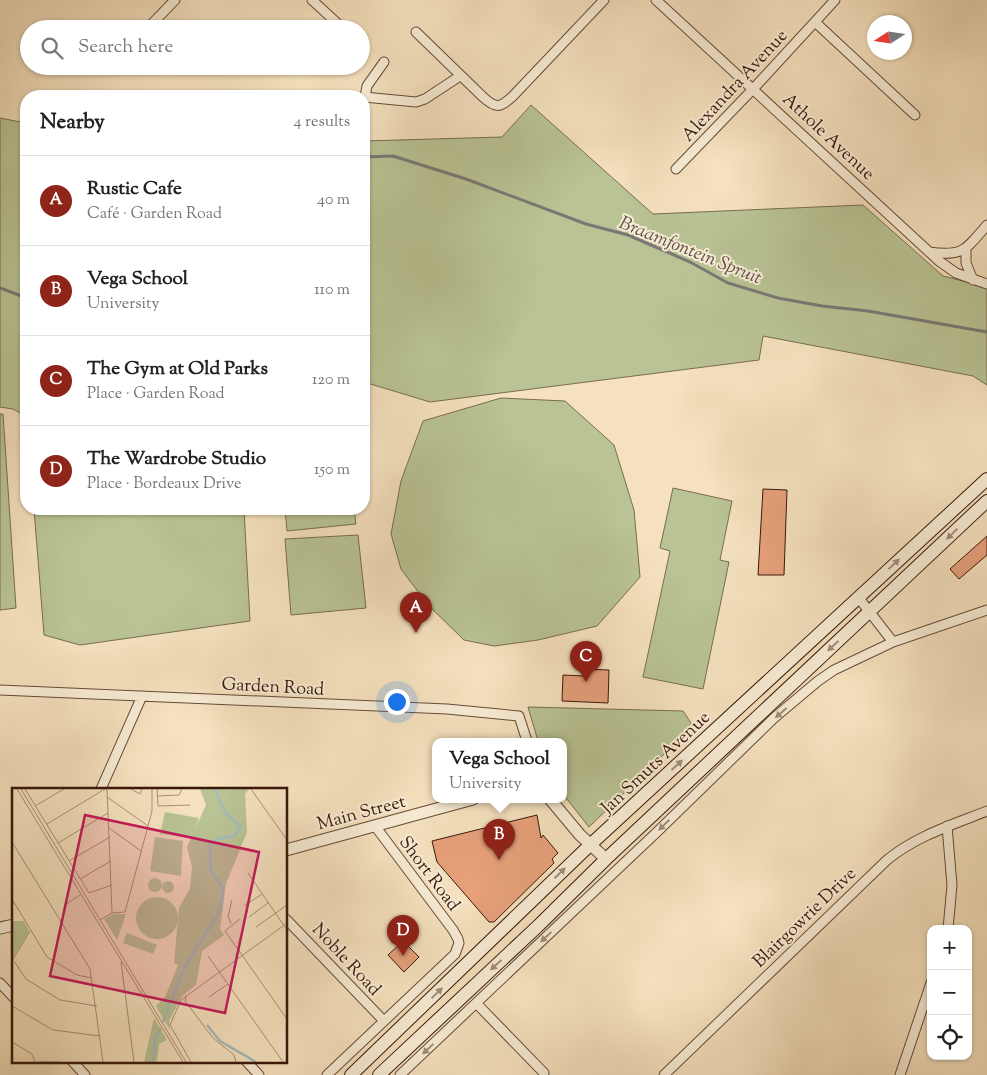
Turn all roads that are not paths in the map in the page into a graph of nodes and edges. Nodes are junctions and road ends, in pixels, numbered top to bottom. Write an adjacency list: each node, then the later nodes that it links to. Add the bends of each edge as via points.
1 (175, 0): 6 (street)
2 (312, 0): 7 (street)
3 (604, 0): 11 (street, via 501,105 491,104)
4 (656, 0): 12 (street, Athole Avenue)
5 (835, 0): 8 (street, Alexandra Avenue)
6 (156, 20)
7 (333, 20)
8 (815, 22): 12 (street, Alexandra Avenue); 15 (street)
9 (416, 32): 11 (street)
10 (384, 62): 13 (street)
11 (460, 76): 14 (street, via 416,102)
12 (754, 88): 16 (street, Alexandra Avenue); 19 (street, Athole Avenue)
13 (366, 90)
14 (370, 98)
15 (915, 115)
16 (676, 169)
17 (987, 225): 18 (street)
18 (966, 249): 19 (street, via 950,254); 20 (street, via 966,263)
19 (929, 252): 20 (street, Athole Avenue, via 956,273)
20 (973, 280): 21 (street, Athole Avenue)
21 (987, 284)
22 (987, 479): 24 (main road, Jan Smuts Avenue, one-way to 22)
23 (987, 501): 26 (main road, Jan Smuts Avenue, one-way to 26)
24 (858, 597): 26 (street); 37 (main road, Jan Smuts Avenue, one-way to 24)
25 (987, 610): 27 (street)
26 (871, 611): 27 (street); 39 (main road, Jan Smuts Avenue, one-way to 39)
27 (893, 642): 45 (street, one-way to 45, via 818,681 774,718)
28 (0, 690): 29 (street, Garden Road)
29 (142, 696): 30 (street, Garden Road, via 519,716); 31 (street)
30 (526, 738)
31 (101, 788)
32 (458, 803): 35 (street, Main Street)
33 (553, 803): 37 (street)
34 (987, 811): 36 (street, Blairgowrie Drive)
35 (375, 826): 38 (street, Main Street); 46 (street, Short Road, via 459,943 455,954)
36 (947, 826): 41 (street, via 952,885); 56 (street, Blairgowrie Drive, via 911,842 887,860)
37 (590, 845): 39 (street); 53 (main road, Jan Smuts Avenue, one-way to 37)
38 (288, 849)
39 (606, 859): 54 (main road, Jan Smuts Avenue, one-way to 54)
40 (288, 921): 46 (street, Noble Road)
41 (948, 925)
42 (0, 983): 44 (street)
43 (927, 995): 57 (street)
44 (12, 996)
45 (476, 1003): 49 (street); 55 (street, one-way to 55)
46 (384, 1021): 52 (street)
47 (73, 1062): 50 (street)
48 (247, 1062): 51 (street)
49 (544, 1073)
50 (85, 1075)
51 (259, 1075)
52 (327, 1075)
53 (351, 1075)
54 (379, 1075)
55 (400, 1075)
56 (664, 1075)
57 (900, 1075)

